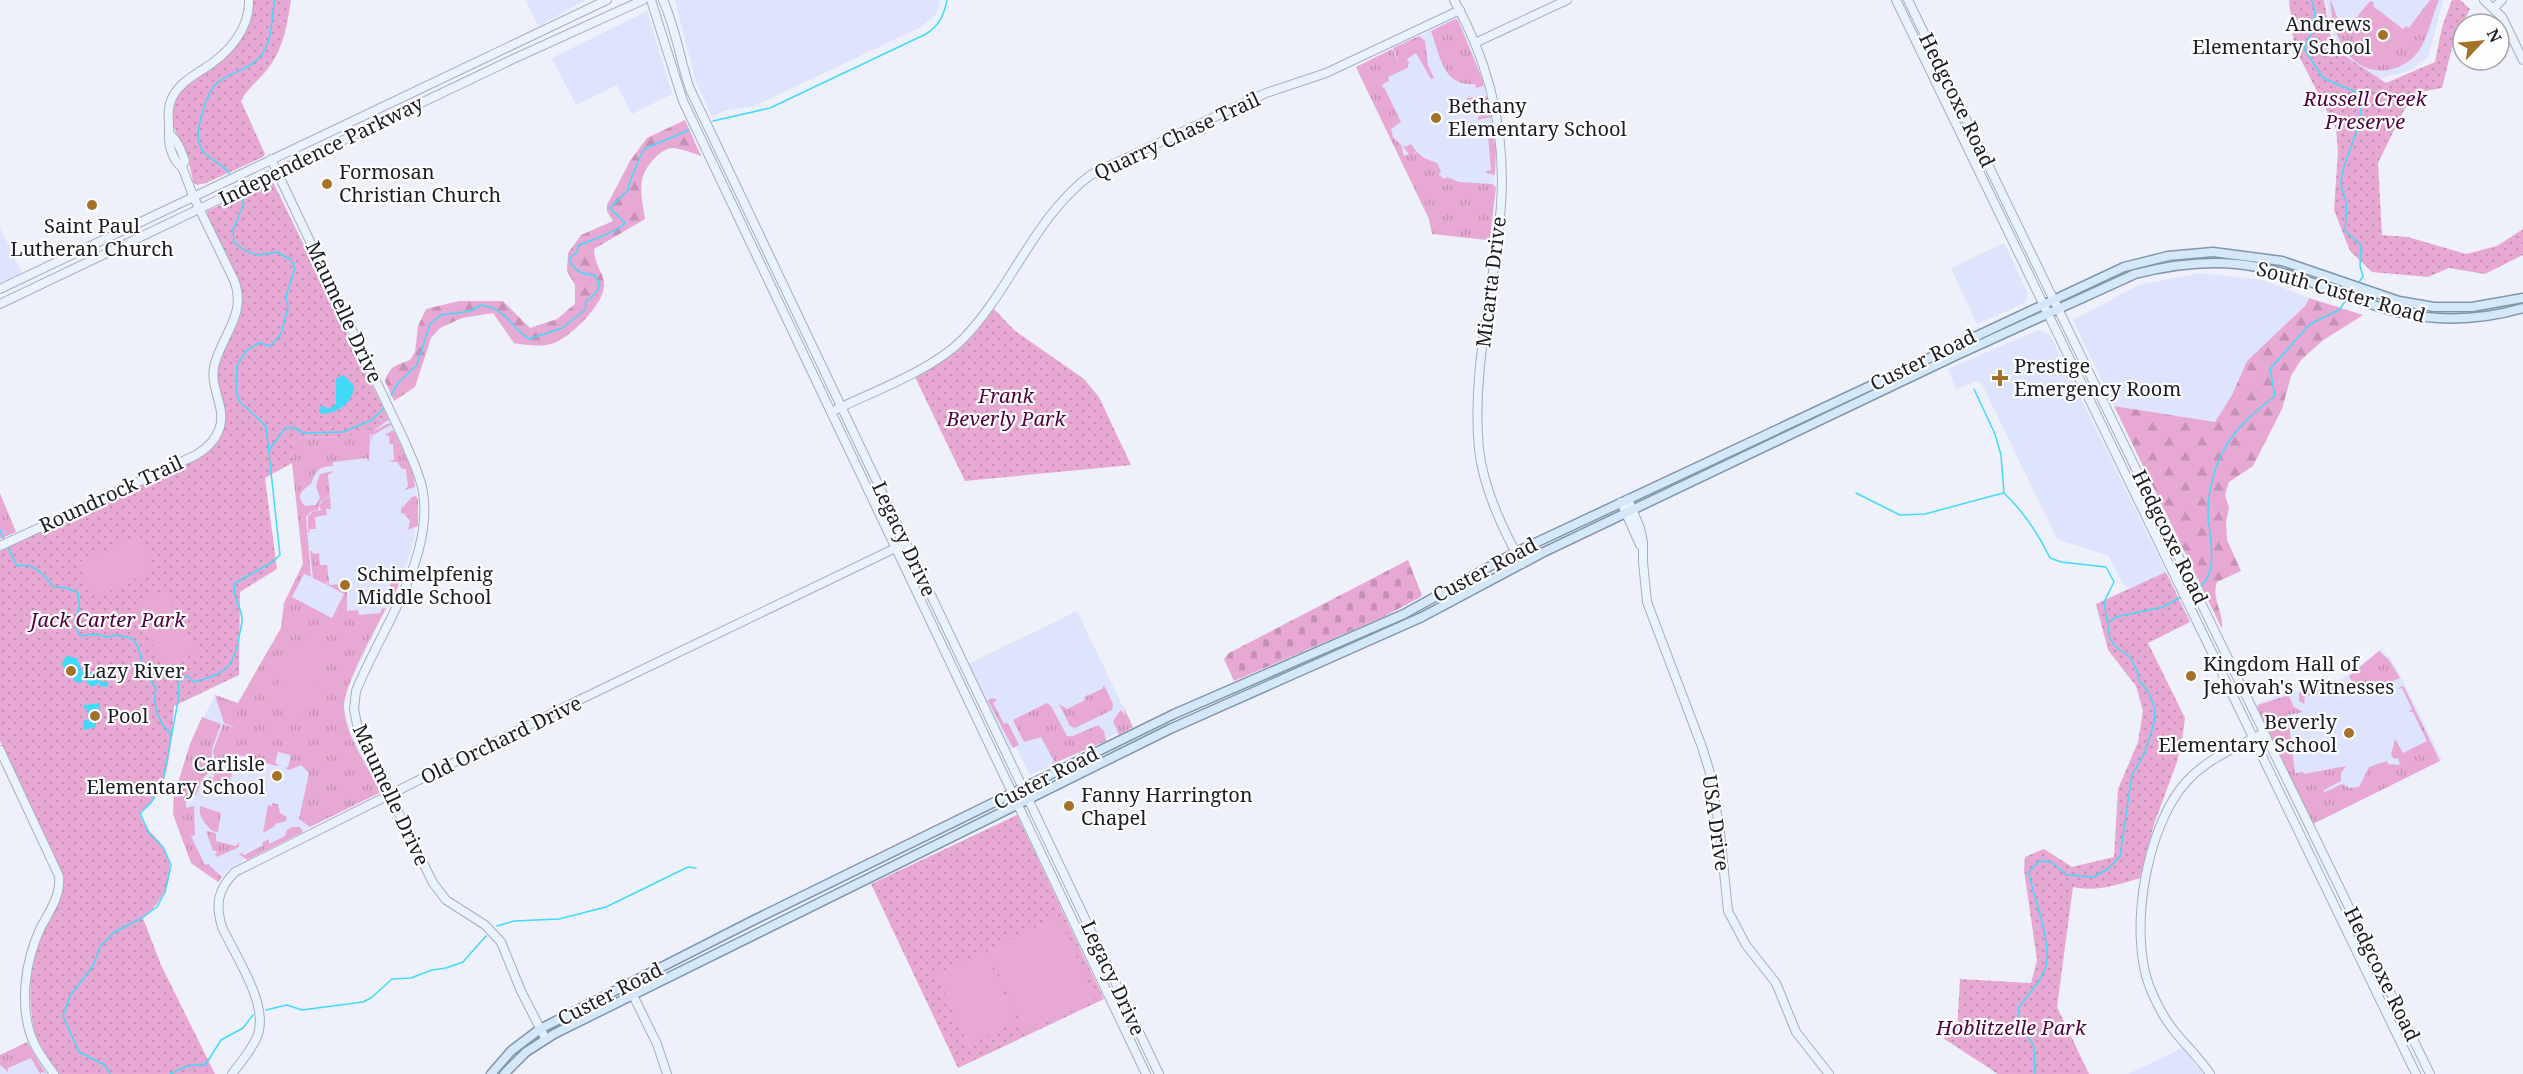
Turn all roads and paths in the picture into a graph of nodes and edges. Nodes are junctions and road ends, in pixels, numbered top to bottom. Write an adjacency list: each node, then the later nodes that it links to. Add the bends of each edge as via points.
1 (249, 0): 24 (main road, via 246,24 234,42 213,63 184,82 173,96 168,114 169,133 181,150 185,161 182,167)
2 (607, 0): 14 (main road, Independence Parkway)
3 (643, 0): 15 (main road, Independence Parkway)
4 (651, 0): 19 (main road, Legacy Drive)
5 (663, 0): 18 (main road, Legacy Drive)
6 (1454, 0): 13 (main road, Micarta Drive)
7 (1567, 0): 16 (main road)
8 (1896, 0): 23 (main road, Hedgcoxe Road)
9 (1908, 0): 22 (main road, Hedgcoxe Road)
10 (2484, 0): 12 (main road)
11 (2502, 0): 12 (main road)
12 (2494, 8): 17 (main road)
13 (1460, 10): 16 (main road, Micarta Drive); 38 (main road, Quarry Chase Trail, via 1326,73 1266,93 1092,174 1059,205 963,339 934,362)
14 (569, 20): 15 (main road); 20 (main road, Independence Parkway)
15 (574, 33): 21 (main road, Independence Parkway)
16 (1475, 43): 49 (main road, Micarta Drive, via 1495,106 1501,179 1478,391 1479,451 1493,501)
17 (2523, 60)
18 (682, 67): 19 (main road); 38 (main road, Legacy Drive)
19 (672, 70): 39 (main road, Legacy Drive)
20 (271, 159): 21 (main road, Maumelle Drive); 24 (main road, Independence Parkway)
21 (276, 171): 25 (main road, Independence Parkway); 59 (main road, Maumelle Drive, via 400,431 423,491 424,519 416,560 354,700 358,730)
22 (2000, 188): 23 (main road); 28 (main road, Hedgcoxe Road)
23 (1989, 193): 31 (main road, Hedgcoxe Road)
24 (194, 198): 25 (main road); 26 (main road, Independence Parkway)
25 (199, 210): 30 (main road, Independence Parkway); 47 (main road, Roundrock Trail, via 238,295 236,318 214,369 214,389 221,411 220,426 210,446)
26 (0, 289)
27 (2523, 298): 29 (main road, Custer Road, via 2463,307)
28 (2055, 299): 29 (main road, Custer Road, via 2147,260 2213,252 2282,261); 31 (main road, Custer Road); 32 (main road, Hedgcoxe Road)
29 (2399, 301): 34 (main road)
30 (0, 304)
31 (2043, 304): 35 (main road, Hedgcoxe Road); 36 (main road, Custer Road)
32 (2059, 308): 34 (main road, South Custer Road, via 2135,274 2205,264 2254,266); 35 (main road, Custer Road); 40 (main road, Hedgcoxe Road)
33 (2523, 308): 34 (main road, South Custer Road, via 2465,318)
34 (2397, 312)
35 (2048, 314): 37 (main road, Custer Road); 41 (main road, Hedgcoxe Road)
36 (1970, 338): 37 (main road); 42 (main road, Custer Road)
37 (1974, 347): 43 (main road, Custer Road)
38 (842, 406): 39 (main road, Quarry Chase Trail); 46 (main road, Legacy Drive)
39 (831, 412): 48 (main road, Legacy Drive)
40 (2113, 418): 41 (main road); 44 (main road, Hedgcoxe Road)
41 (2101, 423): 45 (main road, Hedgcoxe Road)
42 (1624, 501): 43 (main road, USA Drive); 49 (main road, Custer Road)
43 (1629, 511): 50 (main road, Custer Road); 80 (main road, USA Drive, via 1643,552 1647,602 1710,773 1728,911 1746,945 1776,983 1796,1032)
44 (2159, 513): 45 (main road); 53 (main road, Hedgcoxe Road)
45 (2147, 519): 54 (main road, Hedgcoxe Road)
46 (906, 543): 48 (main road, Old Orchard Drive); 51 (main road, Legacy Drive)
47 (0, 546)
48 (895, 548): 52 (main road, Legacy Drive); 59 (main road, Old Orchard Drive)
49 (1515, 552): 50 (main road, Micarta Drive); 55 (main road, Custer Road, via 1404,614)
50 (1522, 564): 57 (main road, Custer Road, via 1422,617)
51 (980, 699): 52 (main road); 58 (main road, Legacy Drive)
52 (969, 704): 60 (main road, Legacy Drive)
53 (2264, 733): 54 (main road); 83 (main road, Hedgcoxe Road)
54 (2253, 738): 81 (main road, via 2194,774 2175,795 2160,822 2142,901 2140,927 2150,986 2166,1019); 82 (main road, Hedgcoxe Road)
55 (1116, 743): 57 (main road); 58 (main road, Custer Road)
56 (0, 750): 73 (main road, via 59,876 59,890 34,944 27,971 29,1026)
57 (1121, 754): 61 (main road, Custer Road)
58 (1023, 789): 60 (main road, Custer Road); 61 (main road, Legacy Drive)
59 (390, 795): 71 (main road, Maumelle Drive, via 442,896 485,925 501,942); 74 (main road, Old Orchard Drive, via 235,872 223,885 217,906 222,927 261,1016 257,1039)
60 (1013, 795): 62 (main road, Legacy Drive); 63 (main road, Custer Road)
61 (1027, 800): 62 (main road, Custer Road); 65 (main road, Legacy Drive)
62 (1017, 804): 64 (main road, Custer Road); 66 (main road, Legacy Drive)
63 (940, 830): 64 (main road); 67 (main road, Custer Road)
64 (945, 840): 68 (main road, Custer Road)
65 (1063, 872): 66 (main road); 79 (main road, Legacy Drive)
66 (1052, 877): 78 (main road, Legacy Drive)
67 (706, 946): 68 (main road); 69 (main road, Custer Road)
68 (711, 956): 70 (main road, Custer Road)
69 (628, 985): 70 (main road); 71 (main road, Custer Road)
70 (633, 994): 72 (main road, Custer Road); 77 (main road)
71 (540, 1029): 72 (main road, Maumelle Drive); 75 (main road, Custer Road, via 511,1051)
72 (545, 1038): 76 (main road, Custer Road)
73 (54, 1074)
74 (232, 1074)
75 (491, 1074)
76 (504, 1074)
77 (667, 1074)
78 (1146, 1074)
79 (1159, 1074)
80 (1829, 1074)
81 (2210, 1074)
82 (2416, 1074)
83 (2430, 1074)

